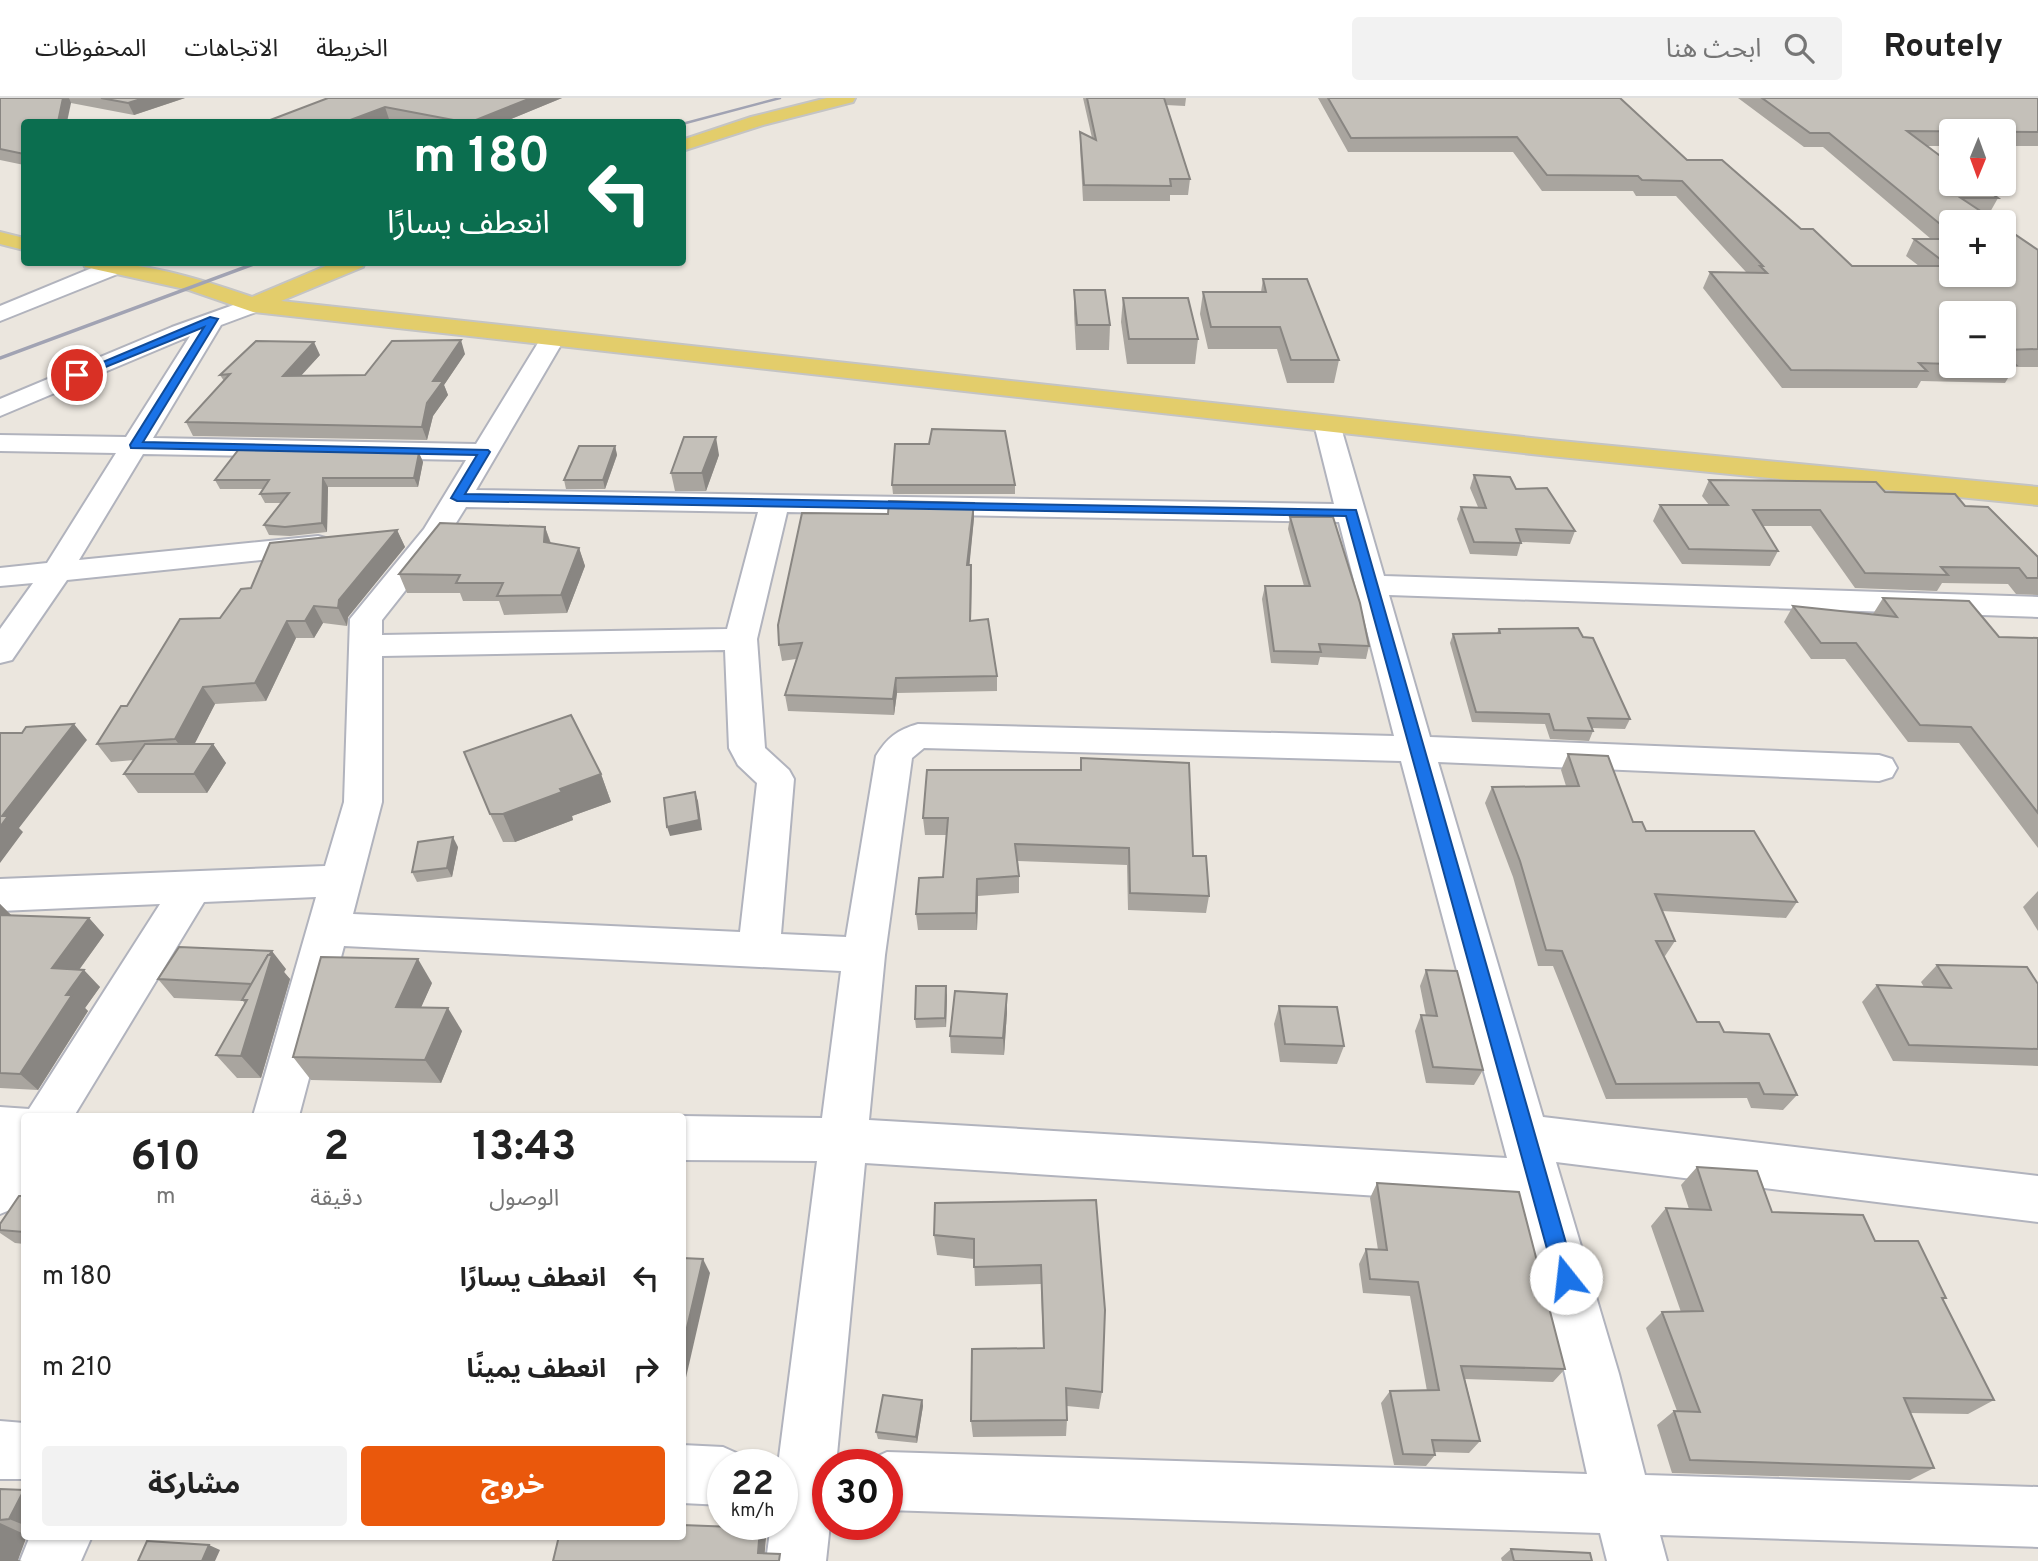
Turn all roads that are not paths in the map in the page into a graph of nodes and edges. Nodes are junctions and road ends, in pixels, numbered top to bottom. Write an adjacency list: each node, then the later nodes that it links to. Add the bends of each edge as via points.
1 (847, 98): 2 (main road)
2 (686, 145)
3 (0, 238): 4 (main road)
4 (21, 243)
5 (101, 266): 9 (street)
6 (108, 266): 8 (main road, via 195,285)
7 (346, 266): 8 (main road)
8 (253, 305): 10 (street); 11 (main road)
9 (0, 314)
10 (213, 319): 12 (street); 15 (street)
11 (553, 338): 13 (main road); 16 (street)
12 (0, 408)
13 (1327, 424): 17 (main road); 20 (street)
14 (0, 443): 15 (street)
15 (135, 445): 16 (street); 24 (street)
16 (484, 452): 18 (street)
17 (2038, 496)
18 (457, 498): 19 (street); 21 (street)
19 (775, 503): 20 (street); 28 (street)
20 (1351, 513): 26 (street)
21 (436, 533): 22 (street); 29 (street, via 366,619)
22 (396, 537)
23 (341, 542): 24 (street)
24 (57, 571): 25 (street); 30 (street)
25 (0, 576)
26 (1371, 584): 27 (street); 31 (street)
27 (2038, 607)
28 (741, 639): 29 (street); 37 (street, via 747,748 776,779)
29 (366, 646): 33 (street, via 363,802)
30 (0, 653)
31 (1416, 749): 32 (street); 38 (street, via 918,736 894,756); 43 (street)
32 (1879, 768)
33 (341, 881): 34 (street); 36 (street)
34 (192, 887): 35 (street); 39 (street)
35 (0, 895)
36 (328, 929): 37 (street); 40 (street)
37 (759, 950): 38 (street)
38 (864, 955): 45 (street)
39 (52, 1113)
40 (277, 1113)
41 (0, 1128): 42 (street)
42 (21, 1129)
43 (1525, 1136): 47 (street); 49 (street)
44 (686, 1138): 45 (street)
45 (843, 1140): 47 (street); 54 (street)
46 (21, 1159): 48 (street)
47 (1539, 1183): 56 (street)
48 (0, 1191)
49 (2038, 1199)
50 (0, 1450): 51 (street)
51 (21, 1451)
52 (686, 1474): 53 (street)
53 (707, 1475)
54 (805, 1479): 60 (street)
55 (903, 1482): 56 (street)
56 (1624, 1505): 57 (street); 61 (street)
57 (2038, 1517)
58 (60, 1540): 59 (street)
59 (50, 1561)
60 (796, 1561)
61 (1637, 1561)

